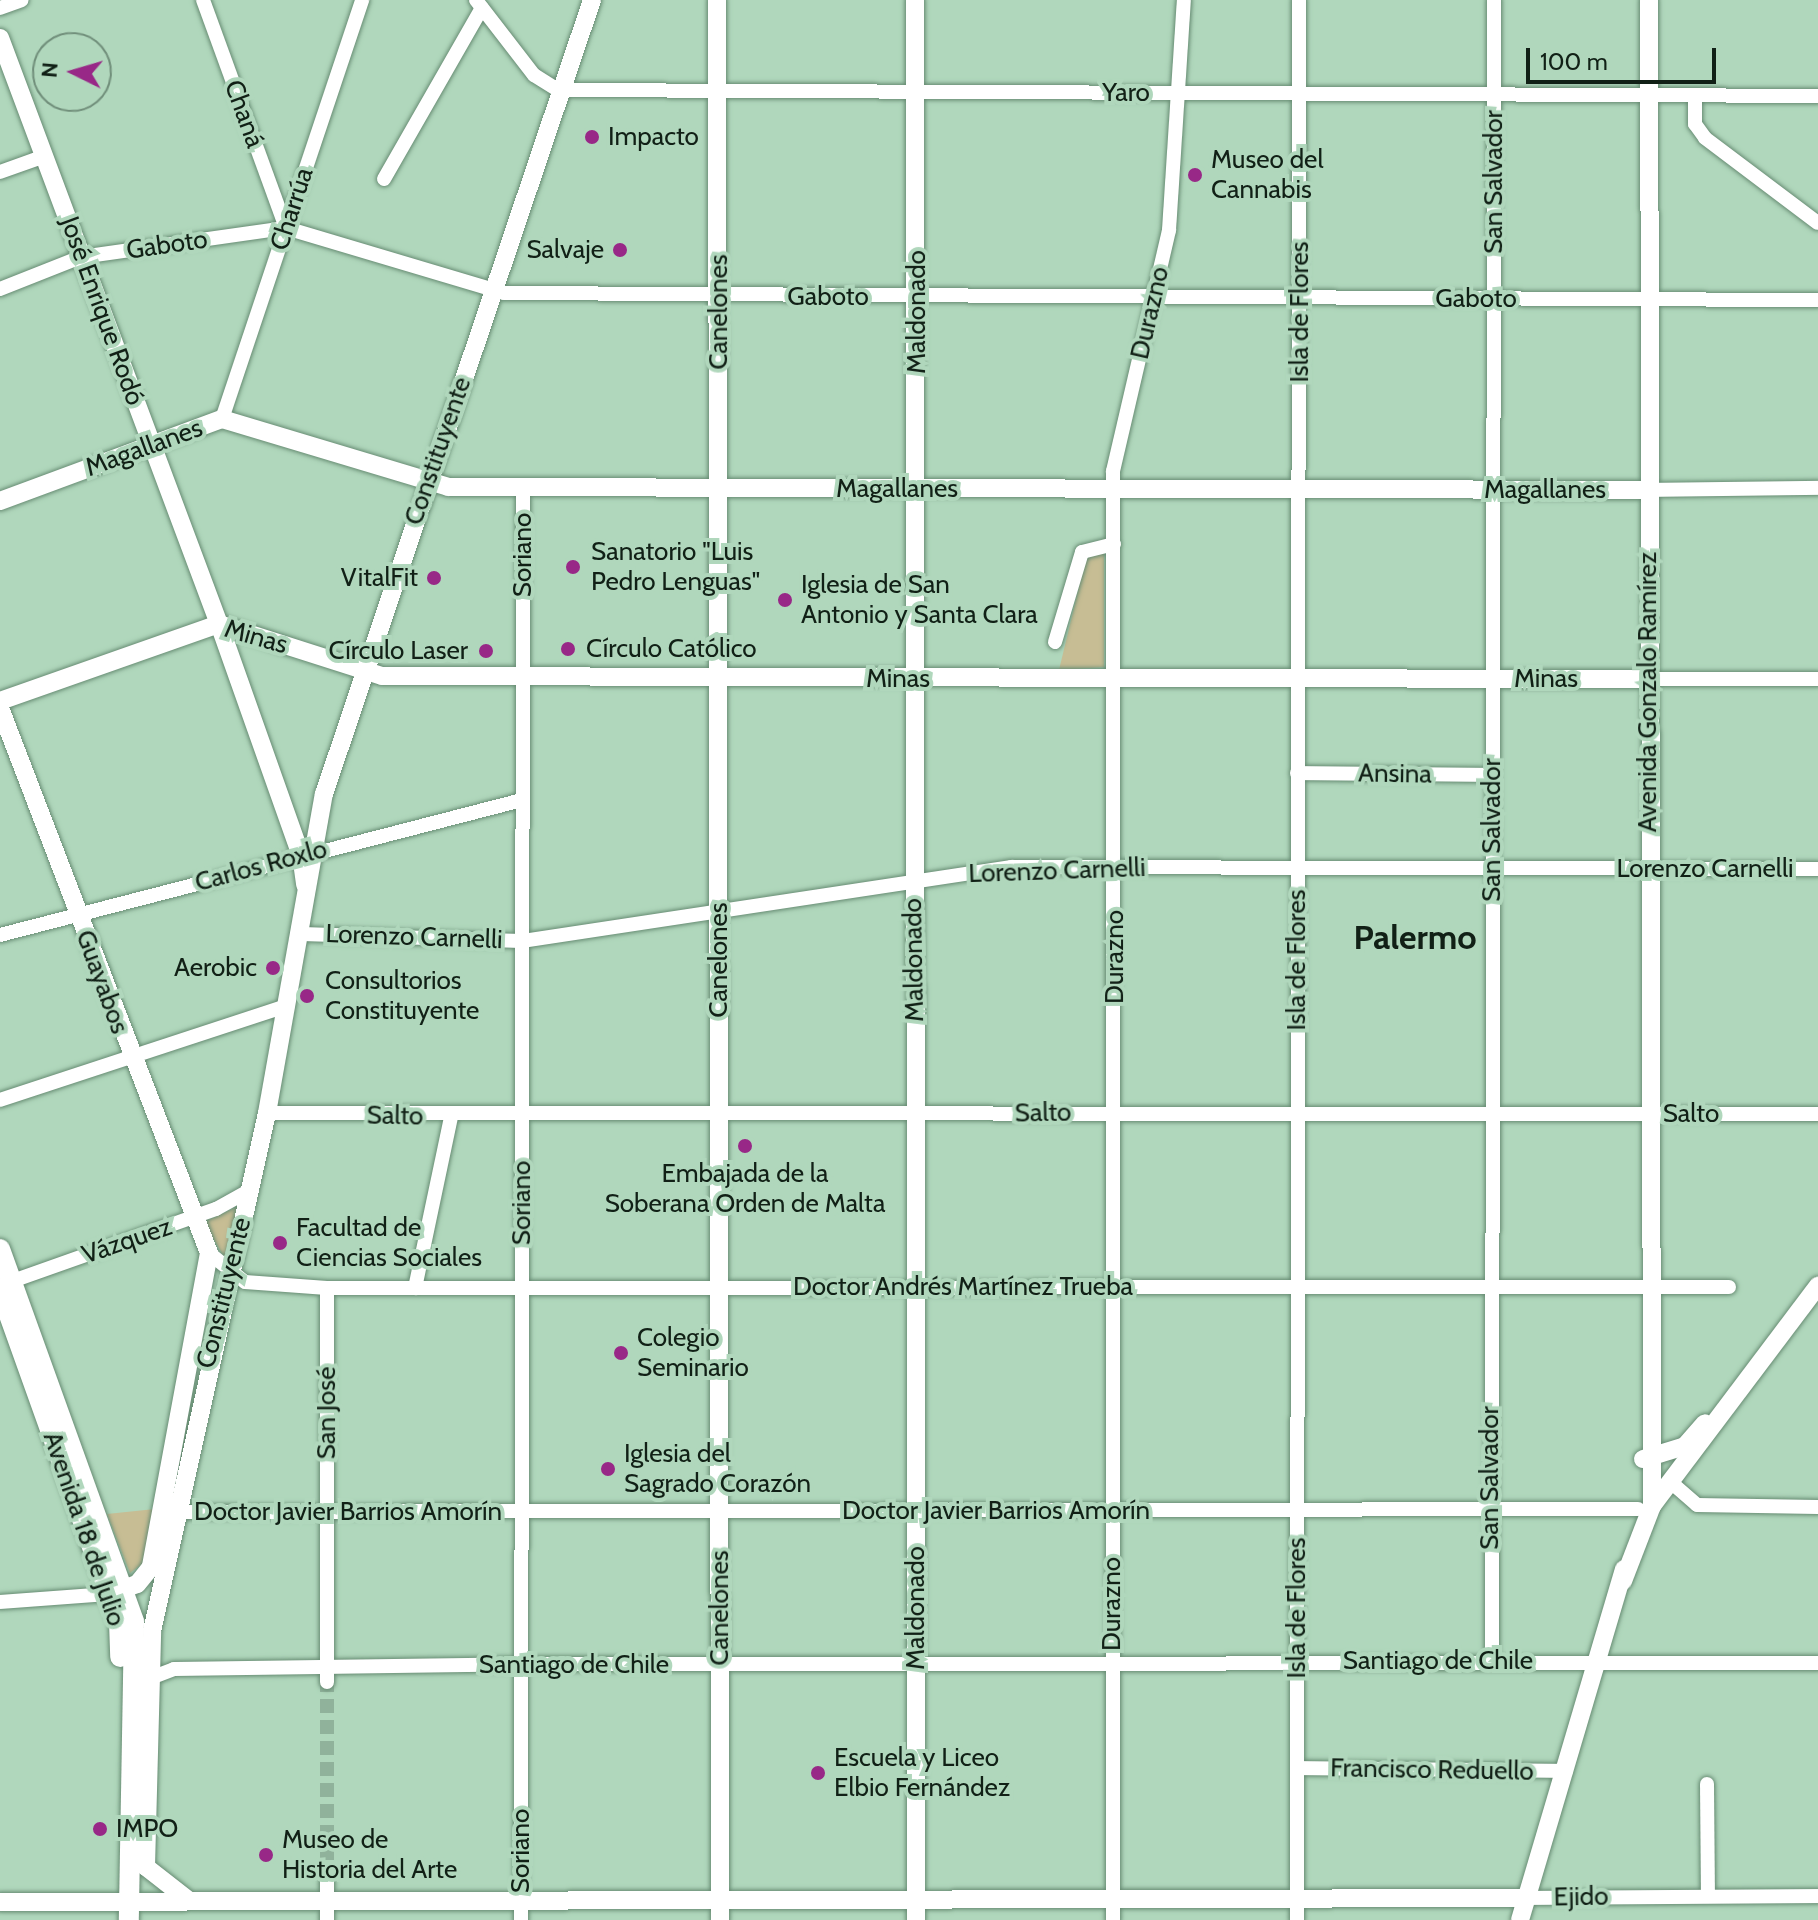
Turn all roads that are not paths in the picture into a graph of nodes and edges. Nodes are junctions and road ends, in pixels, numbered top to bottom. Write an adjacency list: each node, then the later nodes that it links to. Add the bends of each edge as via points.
1 (22, 0): 12 (street)
2 (203, 0): 27 (street, Chaná)
3 (362, 0): 27 (street, Charrúa)
4 (592, 0): 14 (street, Constituyente)
5 (717, 0): 15 (street, Canelones)
6 (915, 0): 16 (street, Maldonado)
7 (1184, 0): 17 (street, Durazno)
8 (1299, 0): 21 (street, Isla de Flores)
9 (1494, 0): 19 (street, San Salvador)
10 (1649, 0): 18 (street, Avenida Gonzalo Ramírez)
11 (479, 4): 14 (street, via 534,75); 25 (street)
12 (0, 8)
13 (0, 38): 23 (street, José Enrique Rodó)
14 (558, 90): 15 (street, Yaro); 30 (street, Constituyente)
15 (717, 92): 16 (street, Yaro); 31 (street, Canelones)
16 (915, 93): 17 (street, Yaro); 32 (street, Maldonado)
17 (1178, 93): 21 (street, Yaro); 33 (street, Durazno, via 1169,230)
18 (1649, 94): 19 (street, Yaro); 20 (street, Yaro); 36 (street, Avenida Gonzalo Ramírez)
19 (1494, 95): 21 (street, Yaro); 35 (street, San Salvador)
20 (1695, 95): 22 (street, Yaro); 26 (street, via 1695,124 1705,138)
21 (1300, 96): 34 (street, Isla de Flores)
22 (1818, 96)
23 (45, 156): 24 (street); 28 (street, José Enrique Rodó)
24 (0, 172)
25 (384, 179)
26 (1818, 223)
27 (286, 228): 28 (street, Gaboto); 30 (street, Gaboto); 38 (street, Charrúa)
28 (81, 257): 29 (street, Gaboto); 39 (street, José Enrique Rodó)
29 (0, 289)
30 (493, 290): 31 (street, Gaboto); 40 (street, Constituyente)
31 (719, 296): 32 (street, Gaboto); 43 (street, Canelones)
32 (917, 297): 33 (street, Gaboto); 44 (street, Maldonado)
33 (1154, 298): 34 (street, Gaboto); 45 (street, Durazno)
34 (1300, 298): 35 (street, Gaboto); 46 (street, Isla de Flores)
35 (1494, 299): 36 (street, Gaboto); 47 (street, San Salvador)
36 (1648, 299): 37 (street, Gaboto); 48 (street, Avenida Gonzalo Ramírez)
37 (1818, 300)
38 (222, 419): 39 (street, Magallanes); 40 (street, Magallanes)
39 (151, 445): 49 (street, Magallanes); 51 (street, José Enrique Rodó)
40 (427, 483): 41 (street, Magallanes); 53 (street, Constituyente)
41 (523, 487): 43 (street, Magallanes); 54 (street, Soriano)
42 (1818, 488): 48 (street, Magallanes)
43 (720, 489): 44 (street, Magallanes); 55 (street, Canelones)
44 (917, 489): 45 (street, Magallanes); 56 (street, Maldonado)
45 (1113, 489): 46 (street, Magallanes); 50 (street, Durazno)
46 (1301, 489): 47 (street, Magallanes); 57 (street, Isla de Flores)
47 (1493, 490): 48 (street, Magallanes); 58 (street, San Salvador)
48 (1649, 490): 59 (street, Avenida Gonzalo Ramírez)
49 (0, 501)
50 (1114, 544): 52 (street, via 1085,547); 61 (street, Durazno)
51 (219, 624): 53 (street, Minas); 62 (street, Minas); 67 (street, José Enrique Rodó)
52 (1055, 642)
53 (363, 672): 54 (street, Minas); 67 (street, Constituyente)
54 (522, 676): 55 (street, Minas); 66 (street, Soriano)
55 (719, 677): 56 (street, Minas); 74 (street, Canelones)
56 (912, 679): 61 (street, Minas); 73 (street, Maldonado)
57 (1297, 679): 58 (street, Minas); 61 (street, Minas); 64 (street, Isla de Flores)
58 (1492, 679): 59 (street, Minas); 65 (street, San Salvador)
59 (1648, 679): 60 (street, Minas); 71 (street, Avenida Gonzalo Ramírez)
60 (1818, 679)
61 (1115, 680): 68 (street, Durazno)
62 (0, 701)
63 (0, 708): 75 (street, Guayabos)
64 (1297, 773): 65 (street, Ansina); 69 (street, Isla de Flores)
65 (1492, 775): 70 (street, San Salvador)
66 (522, 800): 67 (street, Carlos Roxlo); 78 (street, Soriano)
67 (309, 853): 75 (street, Carlos Roxlo); 76 (street, Constituyente)
68 (1115, 868): 69 (street, Lorenzo Carnelli); 73 (street, Lorenzo Carnelli, via 1011,867); 82 (street, Durazno)
69 (1297, 868): 70 (street, Lorenzo Carnelli); 84 (street, Isla de Flores)
70 (1492, 869): 71 (street, Lorenzo Carnelli); 85 (street, San Salvador)
71 (1648, 869): 72 (street, Lorenzo Carnelli); 86 (street, Avenida Gonzalo Ramírez)
72 (1818, 869)
73 (913, 879): 74 (street, Lorenzo Carnelli); 88 (street, Maldonado)
74 (719, 910): 78 (street, Lorenzo Carnelli); 91 (street, Canelones)
75 (77, 915): 77 (street, Carlos Roxlo); 80 (street, Guayabos)
76 (301, 934): 78 (street, Lorenzo Carnelli); 79 (street, Constituyente)
77 (0, 935)
78 (522, 941): 90 (street, Soriano)
79 (286, 1006): 80 (street); 83 (street, Constituyente)
80 (130, 1058): 81 (street); 93 (street, Guayabos)
81 (0, 1100)
82 (1115, 1112): 84 (street, Salto); 88 (street, Salto); 102 (street, Durazno)
83 (267, 1113): 89 (street, Salto); 92 (street, Constituyente)
84 (1297, 1114): 85 (street, Salto); 103 (street, Isla de Flores)
85 (1491, 1114): 86 (street, Salto); 99 (street, San Salvador)
86 (1647, 1114): 87 (street, Salto); 100 (street, Avenida Gonzalo Ramírez)
87 (1818, 1114)
88 (917, 1115): 91 (street, Salto); 107 (street, Maldonado)
89 (451, 1117): 90 (street, Salto); 106 (street)
90 (521, 1118): 91 (street, Salto); 101 (street, Soriano)
91 (720, 1118): 98 (street, Canelones)
92 (250, 1190): 93 (street, Vázquez); 96 (street, Constituyente)
93 (190, 1219): 95 (street, Guayabos); 97 (street, Vázquez)
94 (0, 1249): 97 (main road, Avenida 18 de Julio)
95 (209, 1253): 96 (street, Doctor Andrés Martínez Trueba); 117 (street, Constituyente)
96 (229, 1272): 105 (street, Doctor Andrés Martínez Trueba, via 258,1286); 117 (street, Constituyente)
97 (4, 1285): 122 (main road, Avenida 18 de Julio)
98 (720, 1286): 101 (street, Doctor Andrés Martínez Trueba); 107 (street, Doctor Andrés Martínez Trueba); 121 (street, Canelones)
99 (1490, 1286): 100 (street, Doctor Andrés Martínez Trueba); 103 (street, Doctor Andrés Martínez Trueba); 113 (street, San Salvador)
100 (1647, 1286): 104 (street, Doctor Andrés Martínez Trueba); 110 (street, Avenida Gonzalo Ramírez)
101 (522, 1287): 106 (street, Doctor Andrés Martínez Trueba); 119 (street, Soriano)
102 (1112, 1287): 103 (street, Doctor Andrés Martínez Trueba); 107 (street, Doctor Andrés Martínez Trueba); 116 (street, Durazno)
103 (1299, 1287): 115 (street, Isla de Flores)
104 (1729, 1287)
105 (327, 1288): 106 (street, Doctor Andrés Martínez Trueba); 118 (street, San José)
106 (415, 1288)
107 (917, 1288): 120 (street, Maldonado)
108 (1815, 1298): 109 (street)
109 (1734, 1396): 110 (street, via 1685,1446); 111 (street)
110 (1646, 1458): 114 (street, Avenida Gonzalo Ramírez)
111 (1673, 1484): 112 (street, via 1697,1505); 114 (street)
112 (1818, 1507)
113 (1489, 1508): 114 (street, Doctor Javier Barrios Amorín); 115 (street, Doctor Javier Barrios Amorín); 124 (street, San Salvador)
114 (1645, 1508): 128 (street, Avenida Gonzalo Ramírez)
115 (1297, 1510): 116 (street, Doctor Javier Barrios Amorín); 127 (street, Isla de Flores)
116 (1112, 1511): 120 (street, Doctor Javier Barrios Amorín); 126 (street, Durazno)
117 (167, 1512): 118 (street, Doctor Javier Barrios Amorín); 122 (street, Constituyente, via 151,1567); 133 (street, Constituyente)
118 (328, 1512): 119 (street, Doctor Javier Barrios Amorín); 132 (street, San José)
119 (521, 1512): 121 (street, Doctor Javier Barrios Amorín); 130 (street, Soriano)
120 (916, 1512): 121 (street, Doctor Javier Barrios Amorín); 125 (street, Maldonado)
121 (720, 1513): 131 (street, Canelones)
122 (115, 1592): 123 (street); 138 (main road, Avenida 18 de Julio, via 134,1645); 151 (main road, Avenida 18 de Julio, via 121,1636)
123 (0, 1602)
124 (1492, 1660): 127 (street, Santiago de Chile); 128 (street, Santiago de Chile)
125 (916, 1661): 126 (street, Santiago de Chile); 131 (street, Santiago de Chile); 143 (street, Maldonado)
126 (1112, 1661): 127 (street, Santiago de Chile); 144 (street, Durazno)
127 (1297, 1661): 134 (street, Isla de Flores)
128 (1600, 1662): 129 (street, Santiago de Chile); 135 (street, Avenida Gonzalo Ramírez)
129 (1818, 1663)
130 (522, 1664): 131 (street, Santiago de Chile); 132 (street, Santiago de Chile); 147 (street, Soriano)
131 (720, 1664): 148 (street, Canelones)
132 (327, 1675): 133 (street, Santiago de Chile, via 174,1669)
133 (148, 1679): 137 (street, Avenida 18 de Julio)
134 (1298, 1768): 135 (street, Francisco Reduello); 149 (street, Isla de Flores)
135 (1566, 1771): 145 (street, Avenida Gonzalo Ramírez)
136 (1707, 1784): 141 (street)
137 (146, 1807): 138 (street, Avenida 18 de Julio); 139 (street, Avenida 18 de Julio)
138 (131, 1833): 139 (street, Avenida 18 de Julio); 151 (main road, Avenida 18 de Julio)
139 (146, 1867): 146 (street, Avenida 18 de Julio, via 160,1886)
140 (327, 1890): 146 (street, Ejido); 147 (street, Ejido); 152 (street)
141 (1708, 1895): 142 (street, Ejido); 145 (street, Ejido)
142 (1818, 1896)
143 (916, 1898): 144 (street, Ejido); 148 (street, Ejido); 155 (street, Maldonado)
144 (1113, 1898): 149 (street, Ejido); 156 (street, Durazno)
145 (1526, 1898): 149 (street, Ejido); 158 (street, Avenida Gonzalo Ramírez)
146 (187, 1899): 151 (street, Ejido)
147 (521, 1899): 148 (street, Ejido); 153 (street, Soriano)
148 (720, 1899): 154 (street, Canelones)
149 (1297, 1899): 157 (street, Isla de Flores)
150 (0, 1902): 151 (street, Ejido)
151 (123, 1910)
152 (327, 1920)
153 (521, 1920)
154 (720, 1920)
155 (916, 1920)
156 (1113, 1920)
157 (1297, 1920)
158 (1520, 1920)

